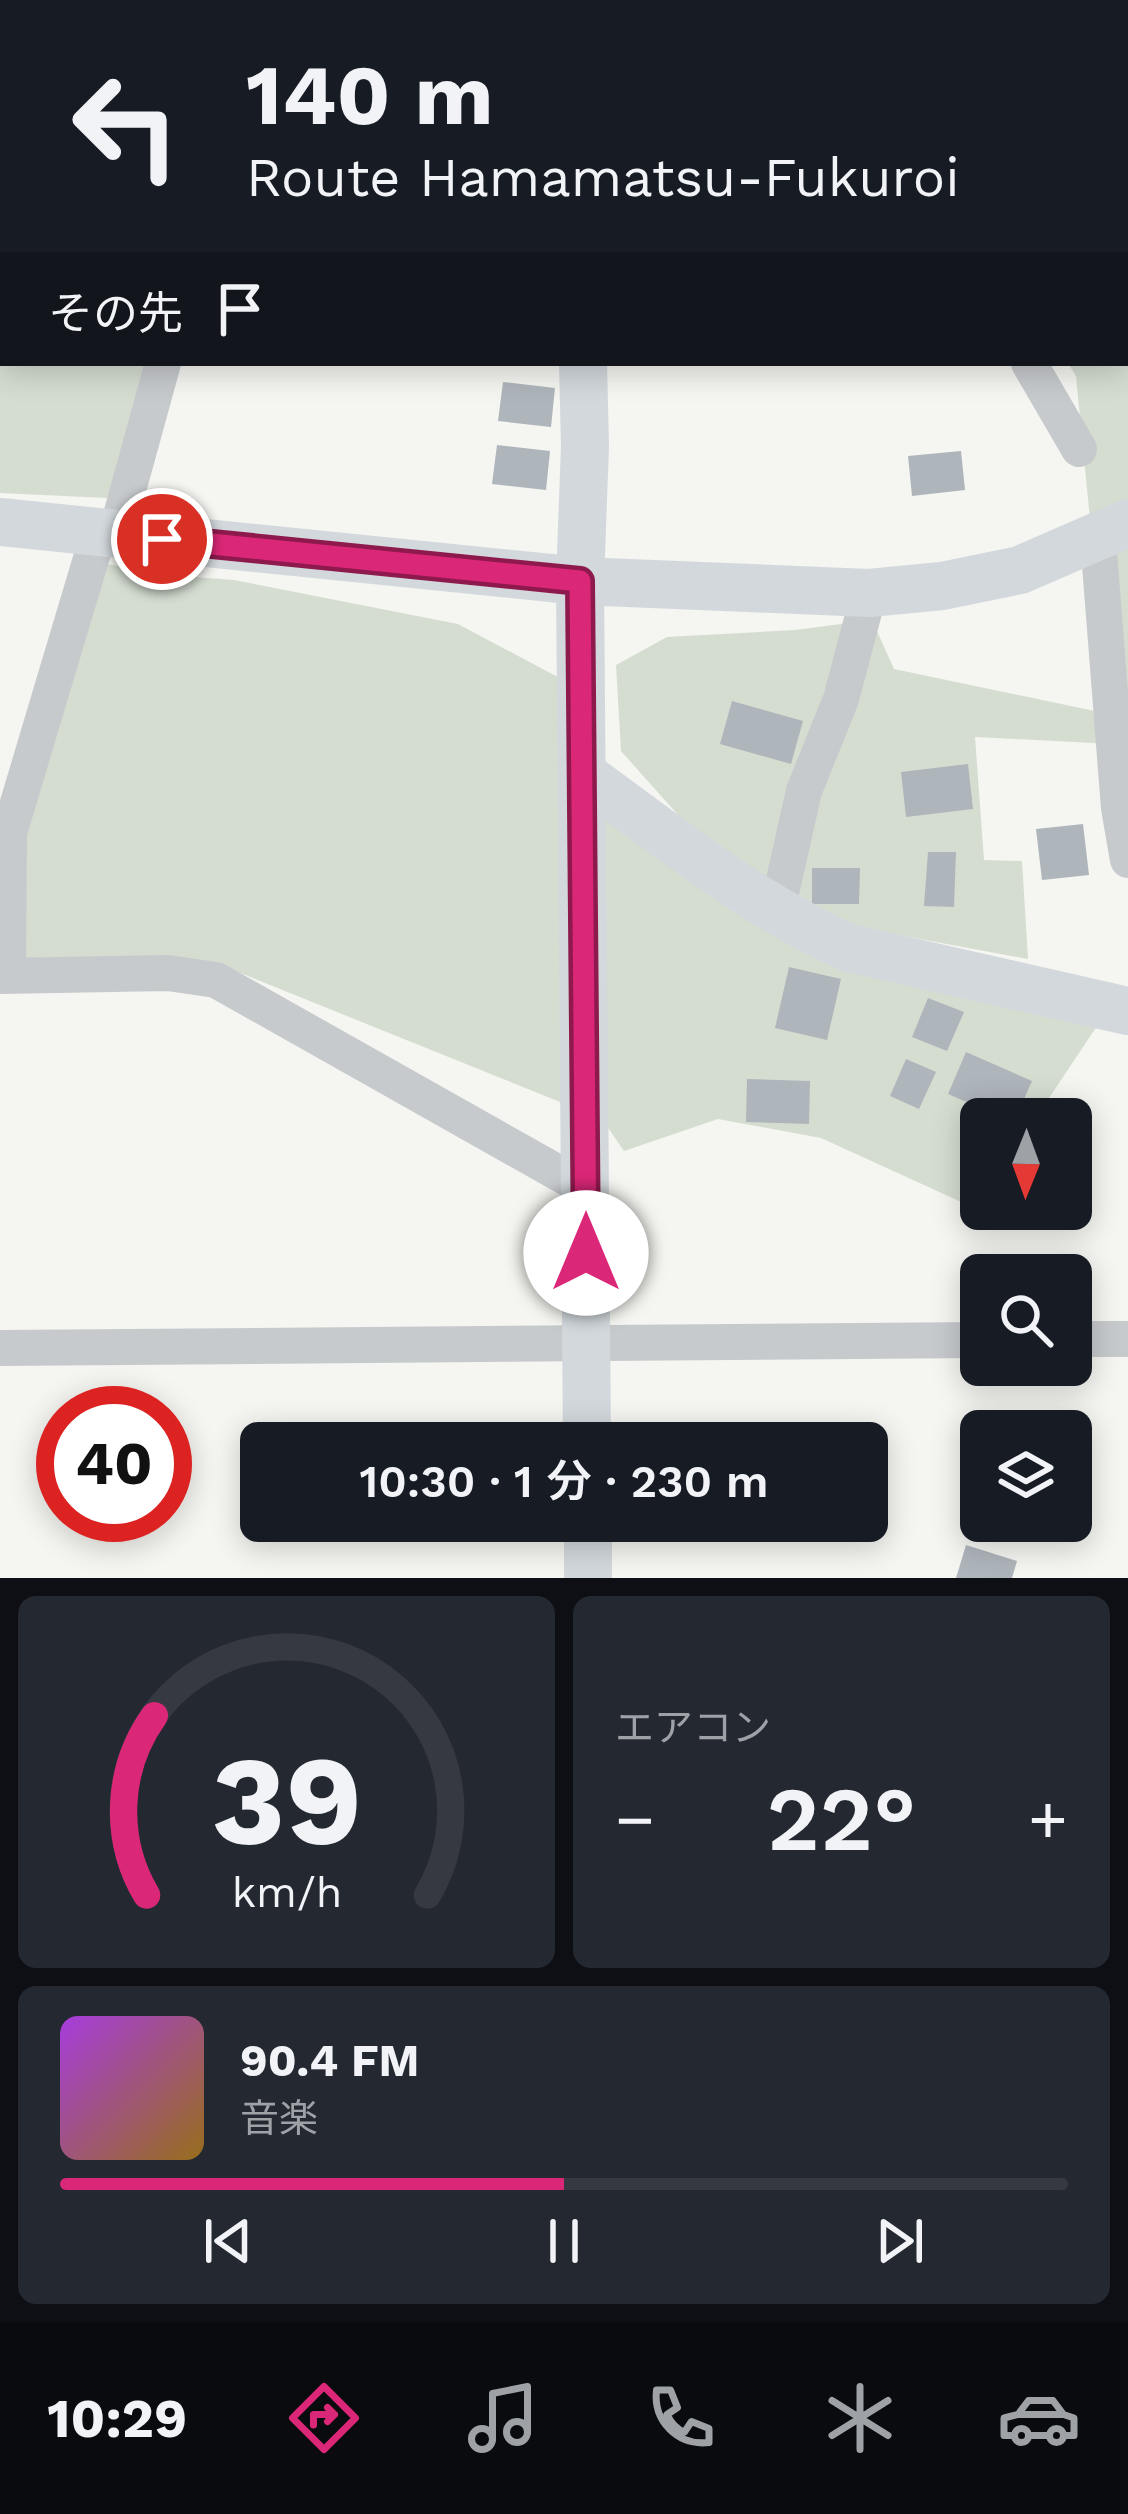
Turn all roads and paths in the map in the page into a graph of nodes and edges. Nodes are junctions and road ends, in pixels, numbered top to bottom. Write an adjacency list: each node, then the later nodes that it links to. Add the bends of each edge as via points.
1 (162, 366): 7 (street)
2 (583, 366): 8 (street)
3 (1031, 366): 4 (street)
4 (1079, 448)
5 (0, 522): 7 (street)
6 (1113, 531): 9 (street, via 1020,570); 11 (street, via 1119,808)
7 (108, 533): 8 (street); 13 (street, via 9,833)
8 (580, 581): 9 (street); 10 (street)
9 (869, 593): 12 (street, via 841,699 804,791)
10 (582, 774): 12 (street); 15 (street)
11 (1128, 860)
12 (777, 911): 14 (street, via 864,952)
13 (4, 976): 15 (street, via 216,980)
14 (1128, 1011)
15 (585, 1188): 19 (street)
16 (1092, 1339): 17 (street)
17 (1128, 1339)
18 (960, 1340): 19 (street)
19 (586, 1342): 20 (street); 21 (street)
20 (0, 1348)
21 (587, 1422)
22 (588, 1542): 23 (street)
23 (588, 1578)

